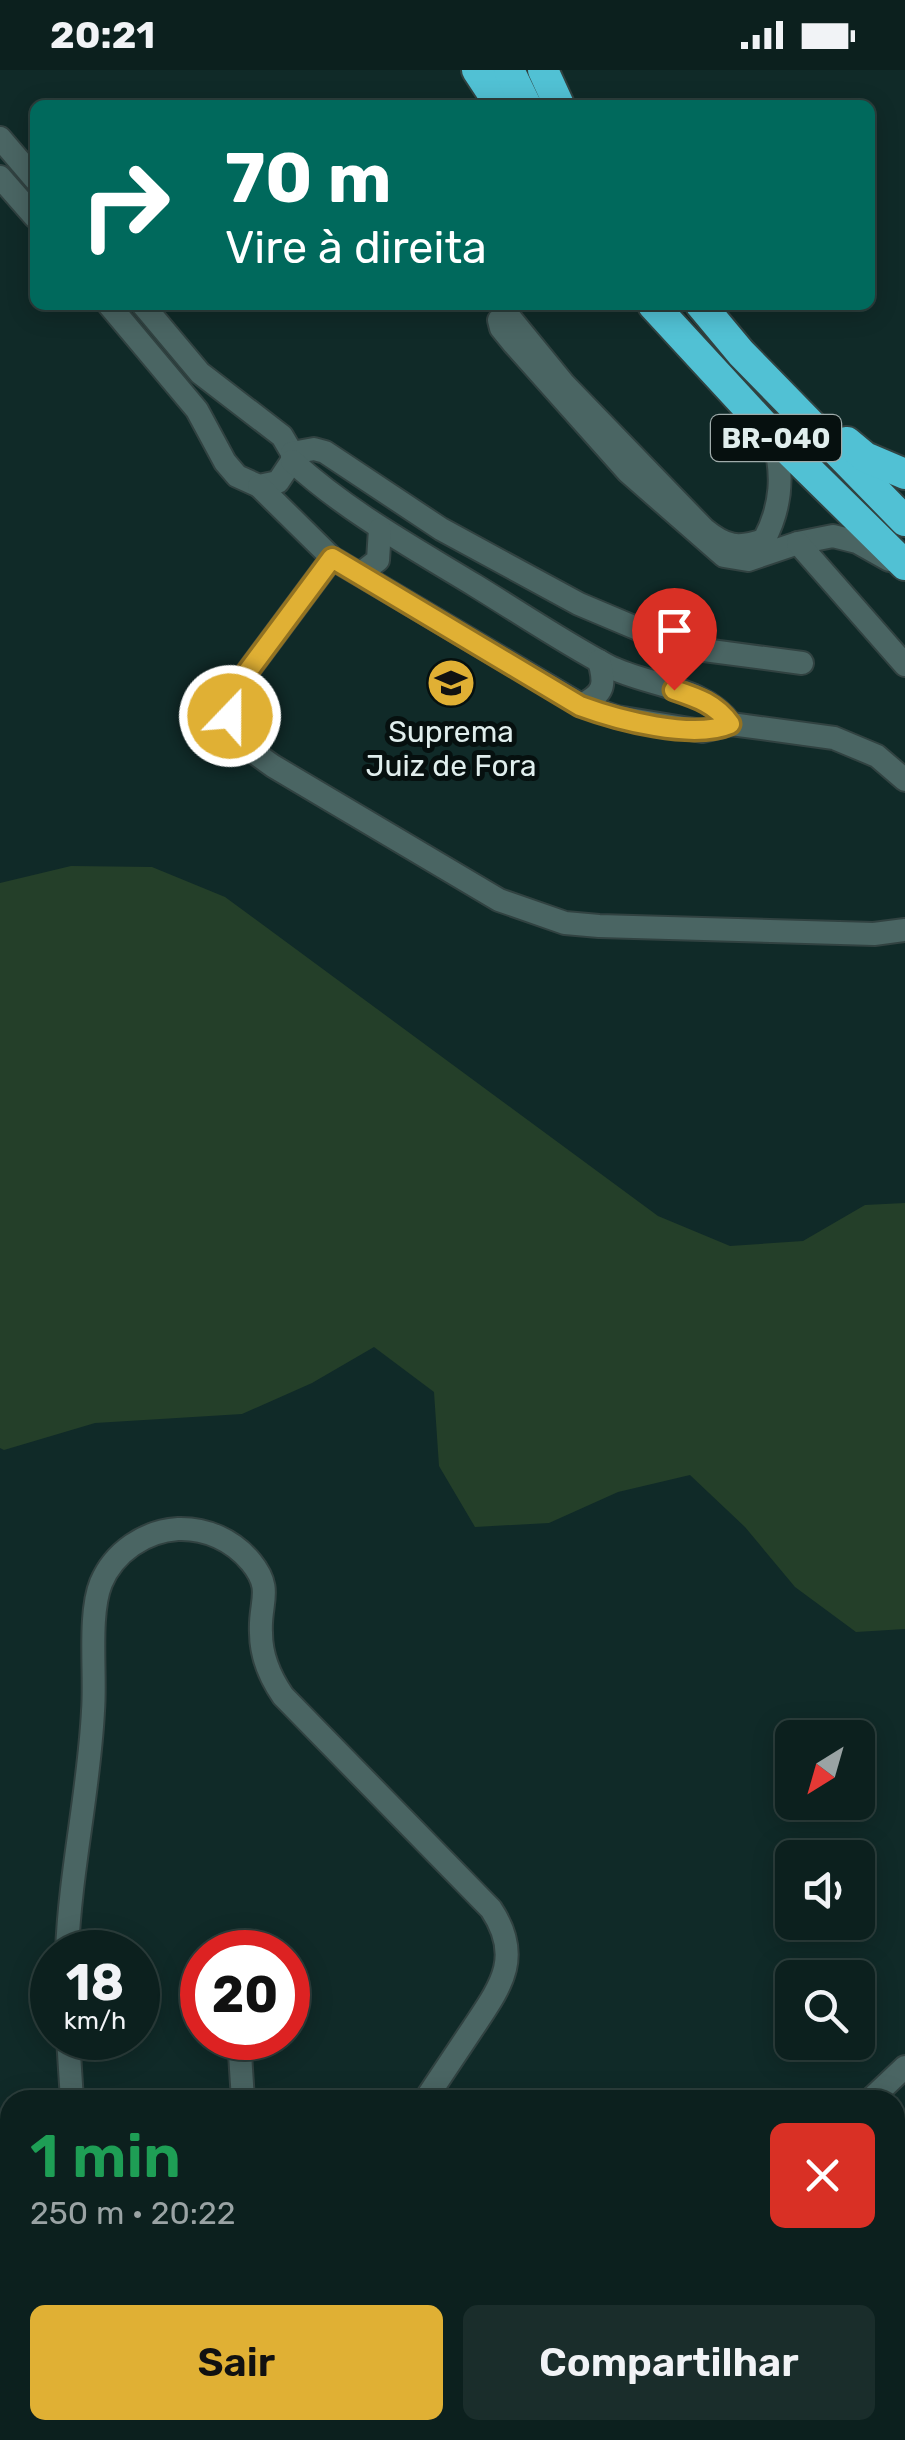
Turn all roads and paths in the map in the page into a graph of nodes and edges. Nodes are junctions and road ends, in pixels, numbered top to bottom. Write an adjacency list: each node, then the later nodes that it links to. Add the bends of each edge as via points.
1 (478, 70): 4 (highway)
2 (509, 70): 5 (highway)
3 (543, 70): 6 (highway)
4 (497, 100)
5 (524, 100)
6 (558, 100)
7 (0, 138): 8 (street)
8 (30, 173)
9 (0, 177): 10 (street)
10 (30, 210)
11 (113, 310): 19 (street, via 198,410 225,462)
12 (147, 310): 17 (street, via 200,372 282,436)
13 (659, 310): 16 (highway, BR-040)
14 (705, 310): 15 (highway, BR-040)
15 (741, 353): 18 (highway, via 865,457); 20 (highway, BR-040)
16 (772, 434): 22 (street, via 781,480 773,522); 24 (highway, BR-040)
17 (292, 457): 19 (street, via 278,482); 21 (street, via 327,493); 27 (street, via 325,452 441,530 580,604 681,647)
18 (905, 474)
19 (258, 486): 23 (street)
20 (905, 522)
21 (380, 530): 25 (street, via 378,560); 26 (street)
22 (779, 544): 22 (street, via 731,547 704,530 510,319 500,318 500,328 570,412 702,540 741,560); 24 (street, via 844,538); 28 (street)
23 (332, 558): 25 (street); 32 (street, via 228,704 234,728 273,766 500,900 565,922)
24 (905, 568)
25 (360, 574): 29 (street)
26 (600, 661): 29 (street, via 602,688); 30 (street, via 707,702)
27 (802, 664)
28 (905, 665)
29 (580, 706): 30 (street, via 702,731)
30 (730, 724): 31 (street, via 834,738 877,756)
31 (905, 780)
32 (905, 930)
33 (69, 1930): 39 (street, via 100,1586 127,1548 154,1534 184,1529 215,1535 242,1552 261,1577 267,1592 260,1622 263,1653 283,1696 491,1908 504,1934 507,1961 500,1986)
34 (69, 2060): 37 (street)
35 (241, 2060): 38 (street)
36 (905, 2066): 40 (street)
37 (71, 2090)
38 (243, 2090)
39 (432, 2090)
40 (880, 2090)

